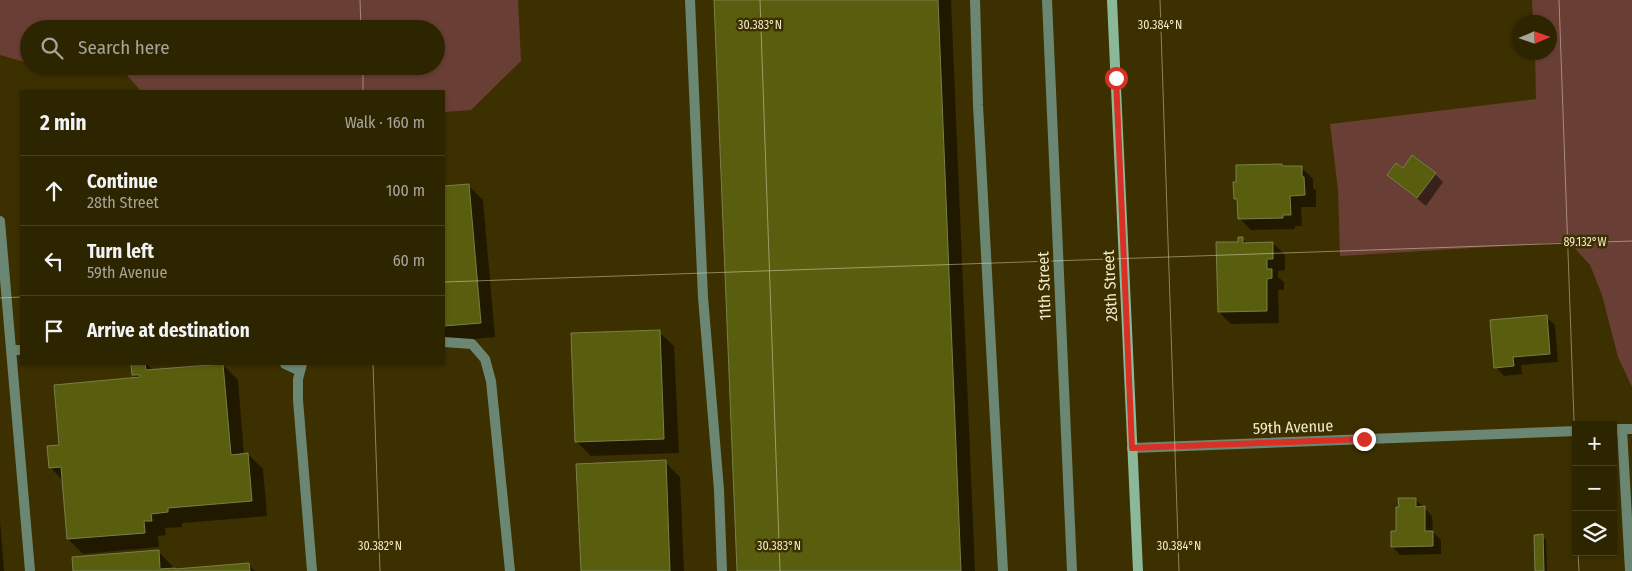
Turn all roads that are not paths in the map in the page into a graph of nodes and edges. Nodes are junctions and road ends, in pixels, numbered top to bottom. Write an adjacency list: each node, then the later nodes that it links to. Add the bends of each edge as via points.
1 (690, 0): 15 (street, via 703,296 720,490)
2 (974, 0): 16 (street)
3 (1047, 0): 17 (street, 11th Street)
4 (1112, 0): 11 (main road, 28th Street)
5 (0, 221): 7 (street)
6 (445, 342): 14 (street, via 472,344 485,359 491,381)
7 (16, 350): 12 (street)
8 (301, 367): 13 (street, via 298,400)
9 (1622, 429): 19 (street)
10 (1572, 431): 11 (street, 59th Avenue)
11 (1132, 448): 18 (main road, 28th Street)
12 (30, 571)
13 (312, 571)
14 (510, 571)
15 (722, 571)
16 (1003, 571)
17 (1072, 571)
18 (1138, 571)
19 (1630, 571)

